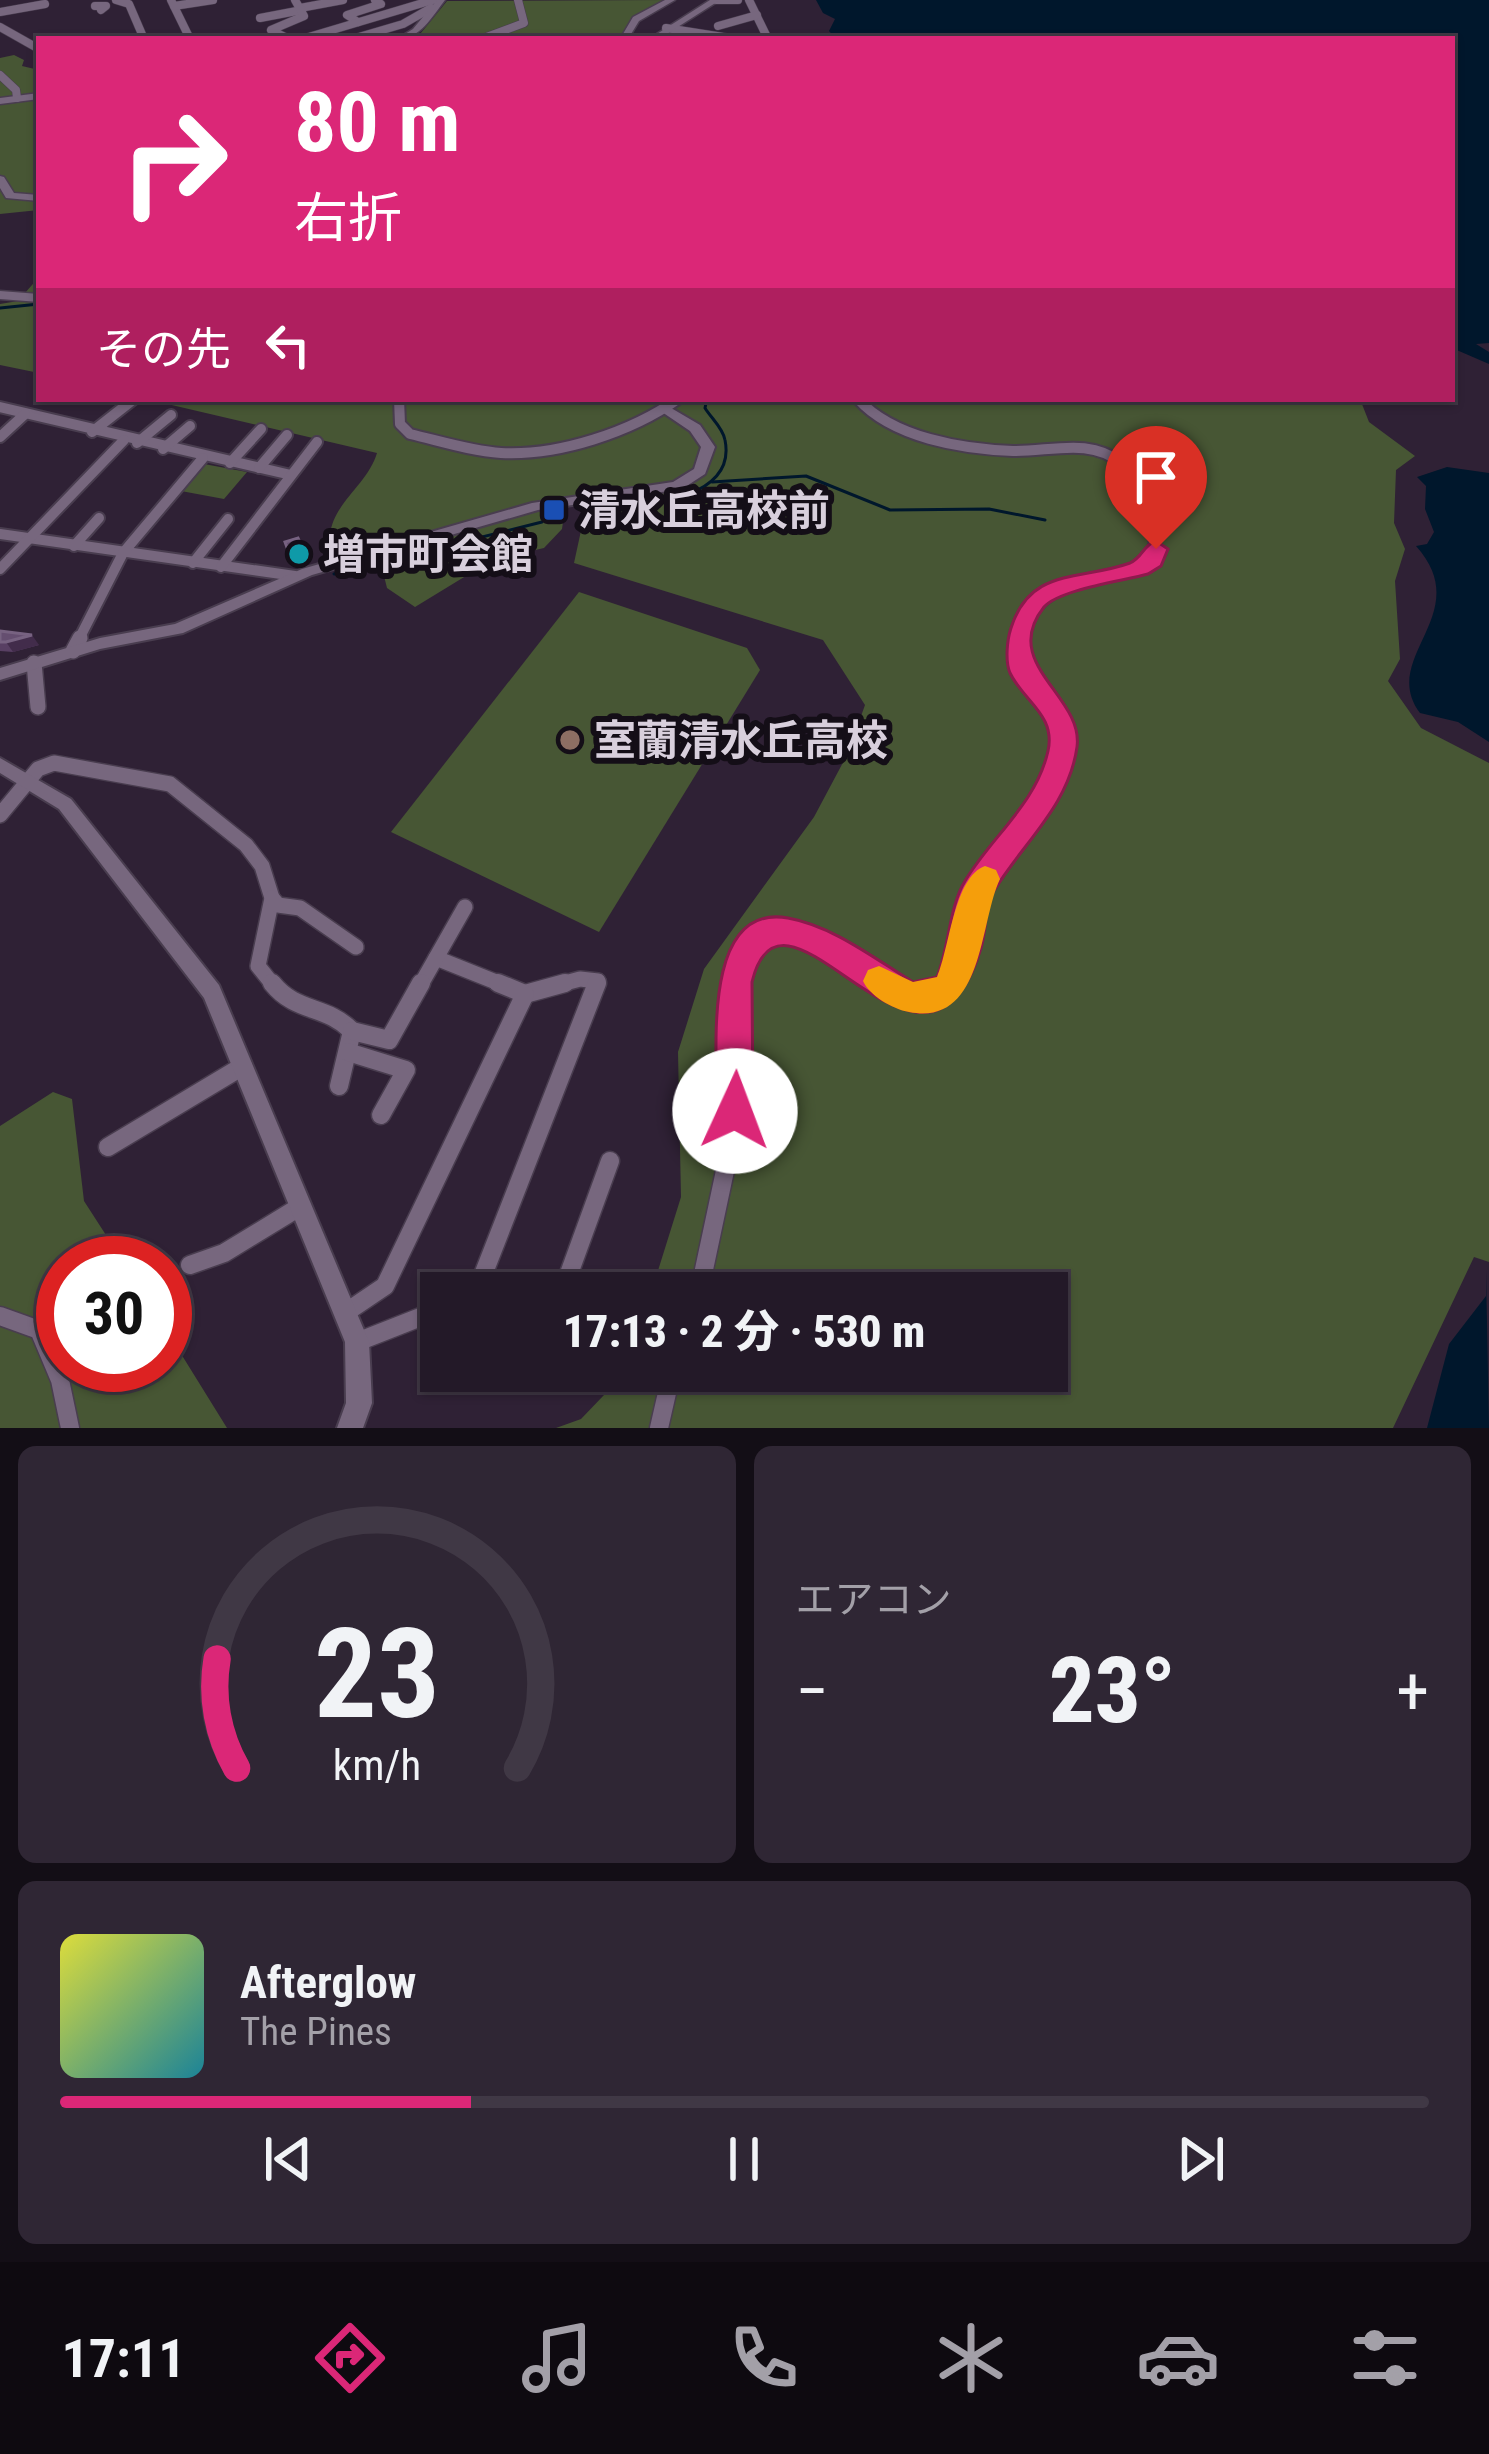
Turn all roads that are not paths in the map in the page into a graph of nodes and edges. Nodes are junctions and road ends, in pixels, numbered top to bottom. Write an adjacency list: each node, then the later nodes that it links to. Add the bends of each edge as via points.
1 (7, 0): 17 (street)
2 (212, 0): 11 (street)
3 (343, 0): 14 (street)
4 (375, 0): 16 (street, via 381,4)
5 (518, 0): 36 (street, via 524,23)
6 (671, 0): 37 (main road, via 629,24)
7 (716, 0): 8 (street); 26 (main road)
8 (738, 0)
9 (749, 0): 20 (street)
10 (118, 1): 15 (street); 29 (street, via 129,4)
11 (173, 2): 30 (street)
12 (436, 2): 22 (street); 28 (street); 35 (main road)
13 (45, 4): 17 (street)
14 (299, 4): 21 (street); 27 (street, via 304,16)
15 (101, 7)
16 (367, 8): 19 (street); 22 (street, via 347,15)
17 (12, 10): 18 (street)
18 (0, 12)
19 (382, 13)
20 (757, 15): 24 (street); 40 (street)
21 (260, 18)
22 (358, 22): 23 (street)
23 (346, 26): 28 (street); 33 (street)
24 (718, 26)
25 (0, 27): 41 (street)
26 (666, 28): 38 (main road); 39 (street)
27 (276, 33): 31 (street); 32 (street)
28 (368, 34): 34 (street)
29 (143, 36)
30 (189, 36)
31 (266, 36)
32 (282, 36)
33 (312, 36)
34 (362, 36)
35 (407, 36)
36 (489, 36)
37 (625, 36)
38 (657, 36)
39 (690, 36)
40 (767, 36)
41 (36, 44)
42 (0, 75): 44 (street)
43 (36, 96): 44 (main road)
44 (17, 98): 45 (main road)
45 (0, 101)
46 (0, 179): 47 (main road, via 10,196)
47 (36, 198)
48 (0, 295): 49 (main road)
49 (36, 298)
50 (130, 402): 59 (street)
51 (399, 402): 53 (street, via 400,424 410,434 499,453 593,436)
52 (860, 402): 102 (street, via 885,422 967,445 1085,447 1113,457 1132,474 1156,549 1140,568 1051,590 1028,614 1021,669 1064,723 1063,748 1049,792 976,890 950,987 909,997 815,940 784,931 764,934 741,958 735,1111)
53 (672, 404): 78 (street, via 709,447 700,471 677,486 537,506)
54 (0, 407): 55 (street)
55 (26, 414): 59 (street); 61 (street)
56 (171, 415): 62 (street)
57 (190, 426): 64 (street)
58 (261, 429): 66 (street)
59 (92, 432): 62 (street)
60 (286, 435): 67 (street)
61 (0, 437)
62 (130, 442): 64 (street); 72 (street)
63 (317, 442): 68 (street)
64 (163, 449): 65 (street)
65 (203, 458): 66 (street); 74 (street)
66 (230, 463): 67 (street)
67 (260, 468): 68 (street)
68 (291, 475): 76 (street)
69 (99, 518): 73 (street)
70 (228, 519): 75 (street)
71 (0, 534): 72 (street)
72 (28, 539): 73 (street); 77 (street)
73 (74, 546): 74 (street)
74 (123, 553): 75 (street); 79 (street)
75 (194, 563): 76 (street)
76 (221, 567): 78 (street)
77 (0, 569)
78 (296, 576): 79 (street, via 178,629)
79 (73, 652): 80 (street)
80 (34, 663): 81 (street); 82 (street)
81 (5, 667)
82 (38, 707)
83 (0, 765): 84 (street)
84 (26, 780): 85 (street); 86 (street, via 54,763 170,784 246,845); 93 (street, via 64,804 212,992)
85 (0, 815)
86 (272, 898): 88 (street); 91 (street, via 258,966 288,1003 335,1014)
87 (465, 908): 89 (street)
88 (356, 947)
89 (436, 958): 90 (street); 91 (street, via 389,1040)
90 (525, 994): 100 (street, via 598,981); 103 (street, via 385,1286)
91 (352, 1031): 92 (street)
92 (347, 1052): 94 (street); 95 (street, via 406,1070)
93 (243, 1066): 96 (street); 98 (street)
94 (339, 1086)
95 (381, 1115)
96 (108, 1147)
97 (610, 1161): 101 (street)
98 (301, 1206): 99 (street); 103 (street)
99 (192, 1264)
100 (484, 1272)
101 (570, 1272)
102 (703, 1272)
103 (345, 1313): 106 (street)
104 (0, 1316): 108 (street, via 39,1330)
105 (420, 1317): 106 (street)
106 (357, 1342): 109 (street, via 359,1403)
107 (667, 1392): 110 (street)
108 (70, 1428)
109 (350, 1428)
110 (659, 1428)

